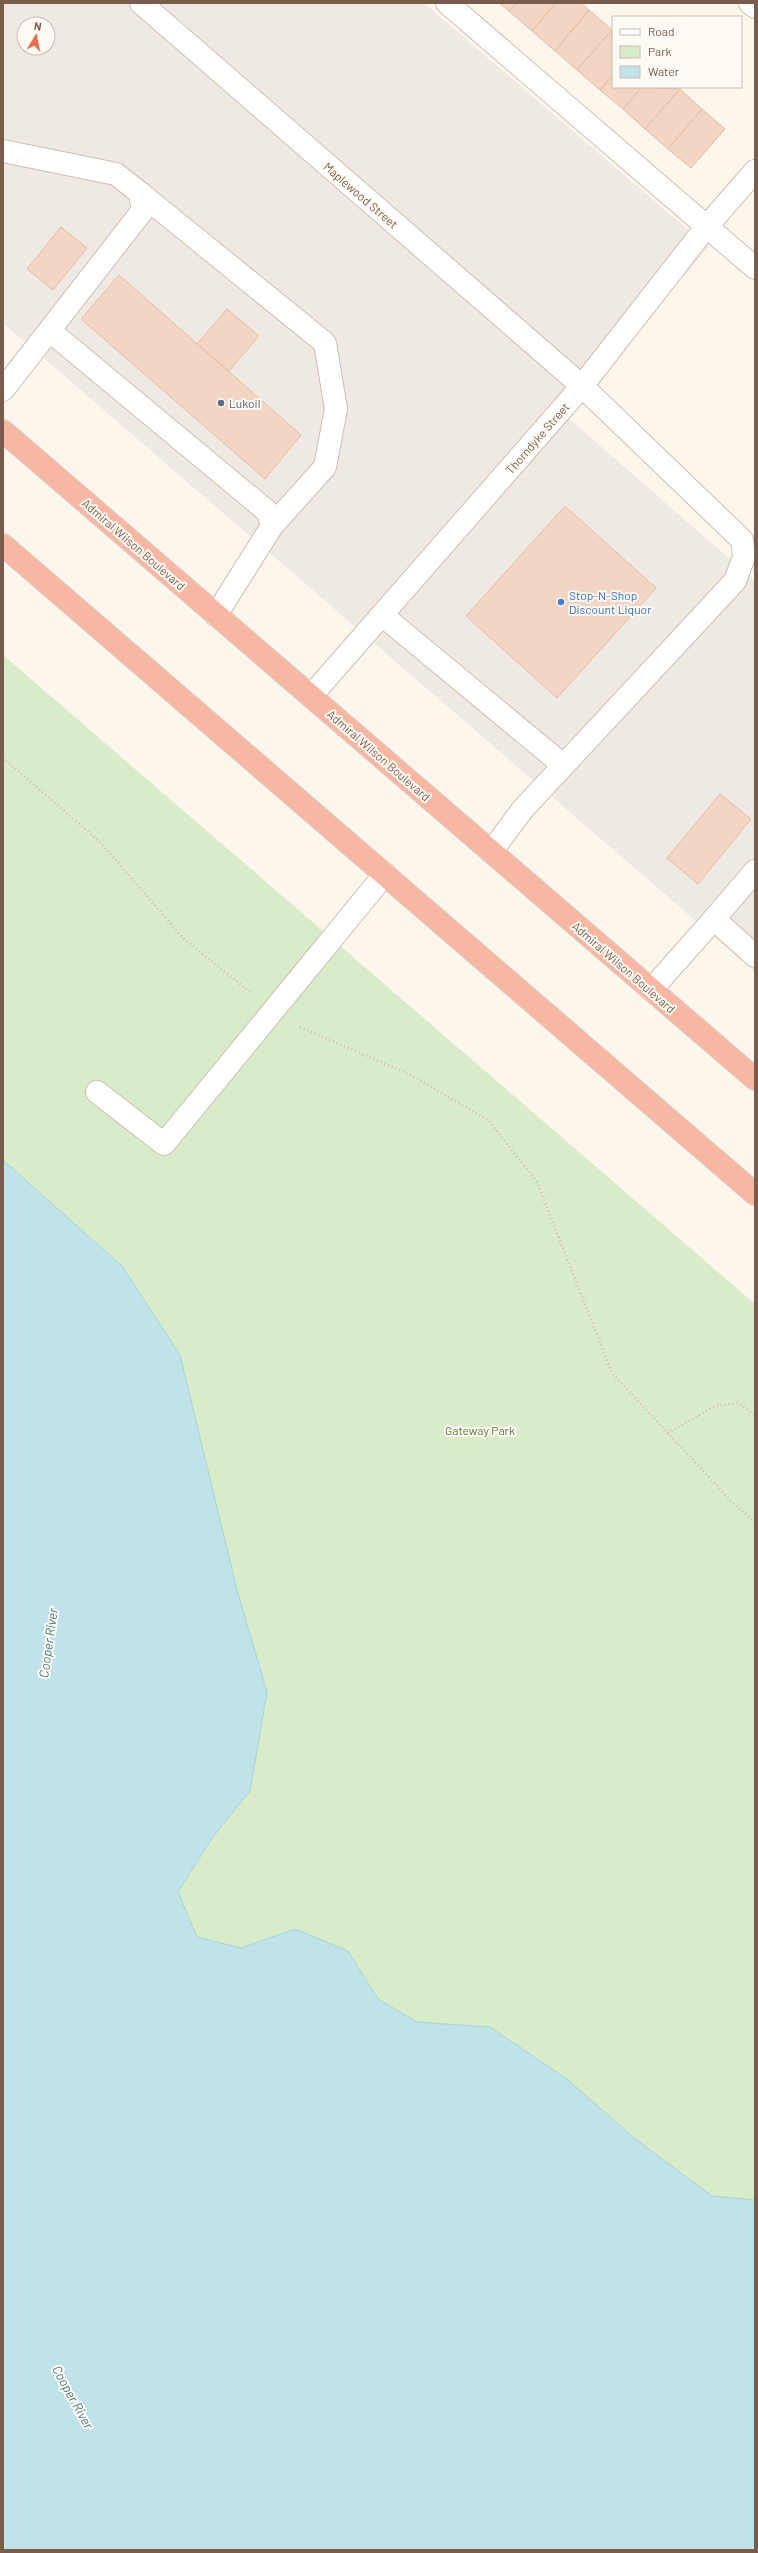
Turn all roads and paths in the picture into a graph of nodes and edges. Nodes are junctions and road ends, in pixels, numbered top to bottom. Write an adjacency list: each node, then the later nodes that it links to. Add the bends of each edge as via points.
1 (141, 3): 11 (street, Maplewood Street)
2 (447, 3): 8 (street)
3 (750, 3): 4 (street)
4 (755, 7)
5 (3, 151): 7 (street, via 116,174)
6 (755, 172): 8 (street, Thorndyke Street)
7 (140, 193): 10 (street, via 143,210); 14 (street, via 325,343 336,409 325,467)
8 (707, 226): 9 (street); 11 (street, Thorndyke Street)
9 (755, 268)
10 (50, 331): 12 (street); 14 (street, via 268,512)
11 (582, 386): 17 (street, Maplewood Street, via 742,540); 19 (street, Thorndyke Street)
12 (3, 390)
13 (3, 431): 18 (highway, Admiral Wilson Boulevard)
14 (272, 526): 18 (street)
15 (3, 545): 16 (highway)
16 (13, 559): 25 (highway)
17 (750, 560): 22 (street, via 734,581)
18 (216, 615): 20 (highway, Admiral Wilson Boulevard)
19 (382, 615): 20 (street, Thorndyke Street); 22 (street)
20 (310, 696): 23 (highway, Admiral Wilson Boulevard)
21 (3, 758): 29 (path, via 100,842 184,940)
22 (563, 765): 23 (street, via 523,809)
23 (492, 852): 28 (highway, Admiral Wilson Boulevard)
24 (755, 871): 26 (street)
25 (385, 874): 29 (street); 32 (highway)
26 (714, 920): 27 (street); 28 (street)
27 (755, 956)
28 (651, 990): 30 (highway, Admiral Wilson Boulevard)
29 (273, 1011): 31 (street, via 164,1144); 34 (path, via 318,1036 411,1075 489,1121 537,1182 612,1373)
30 (755, 1080)
31 (97, 1092)
32 (755, 1194)
33 (755, 1415): 34 (path, via 738,1403 715,1406)
34 (668, 1434): 35 (path, via 732,1502)
35 (755, 1522)

